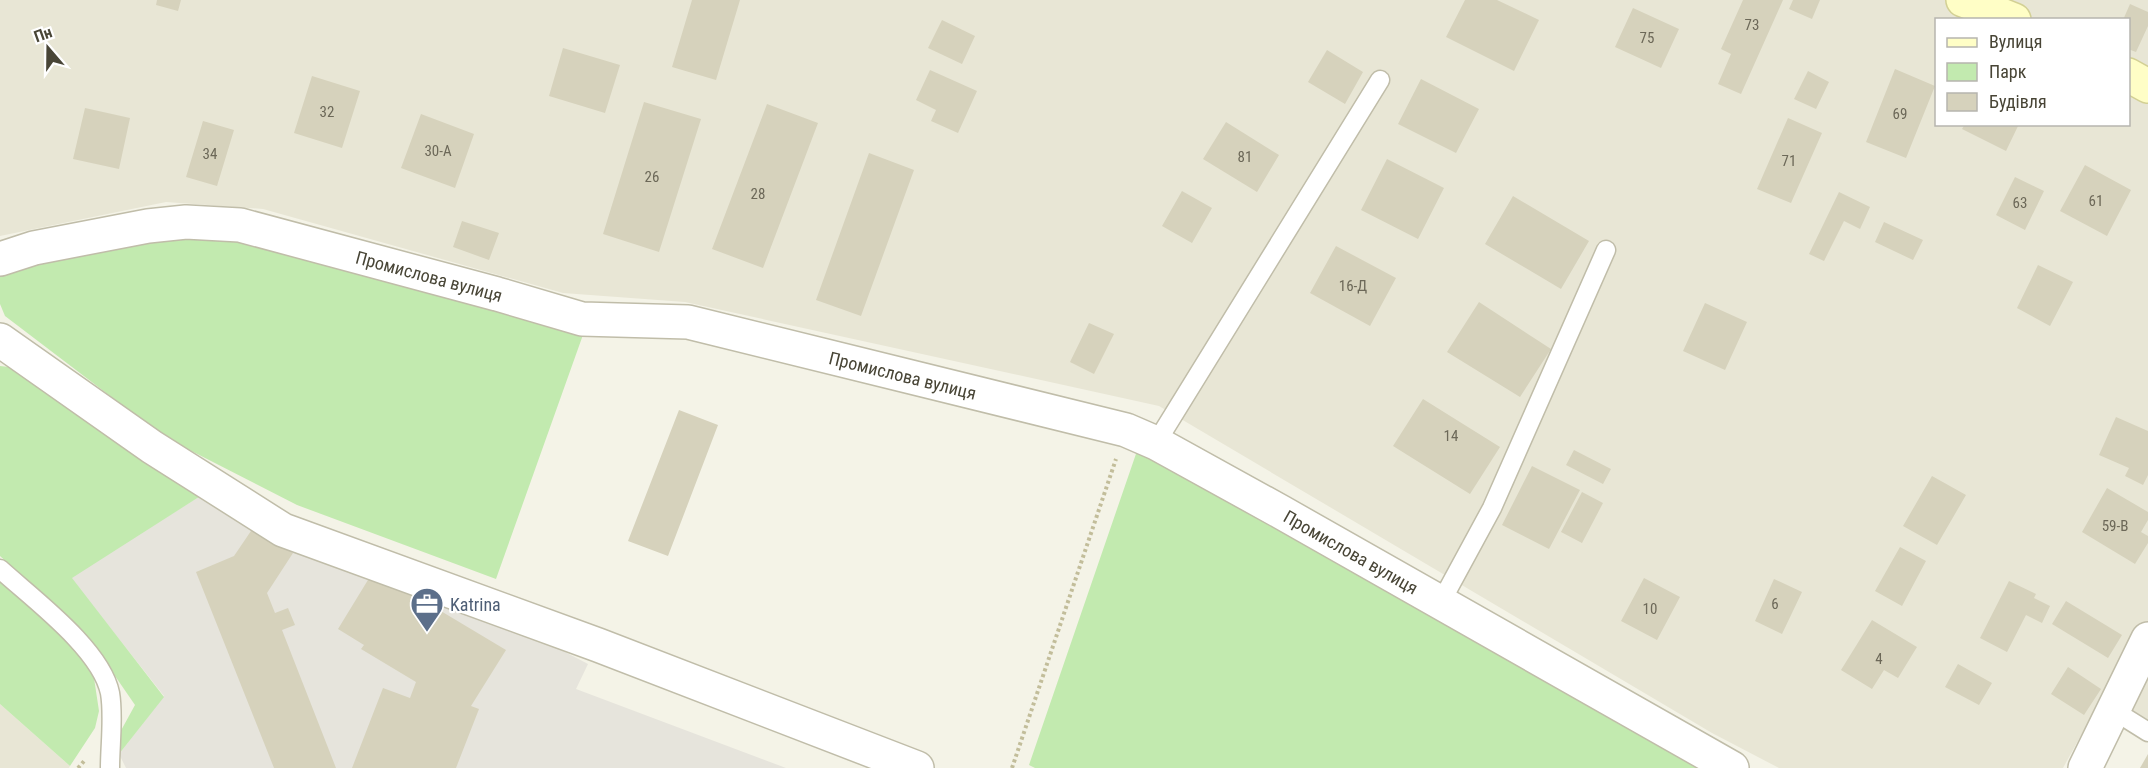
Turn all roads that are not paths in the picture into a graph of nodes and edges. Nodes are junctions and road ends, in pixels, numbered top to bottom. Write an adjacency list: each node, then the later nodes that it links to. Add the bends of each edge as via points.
1 (1964, 0): 2 (street)
2 (2009, 18)
3 (2130, 76): 5 (street)
4 (1380, 80): 9 (lane)
5 (2148, 86)
6 (1606, 250): 11 (lane, via 1492,508)
7 (0, 258): 9 (street, Промислова вулиця, via 148,226 186,222 240,225 582,320 687,322 1126,430)
8 (0, 340): 16 (street, via 152,447 283,530 598,645)
9 (1156, 443): 11 (street, Промислова вулиця)
10 (0, 569): 15 (lane, via 82,643 96,662 110,692)
11 (1441, 602): 17 (street, Промислова вулиця)
12 (2148, 639): 13 (street)
13 (2114, 710): 14 (lane); 18 (street)
14 (2148, 732)
15 (110, 768)
16 (917, 768)
17 (1732, 768)
18 (2085, 768)

